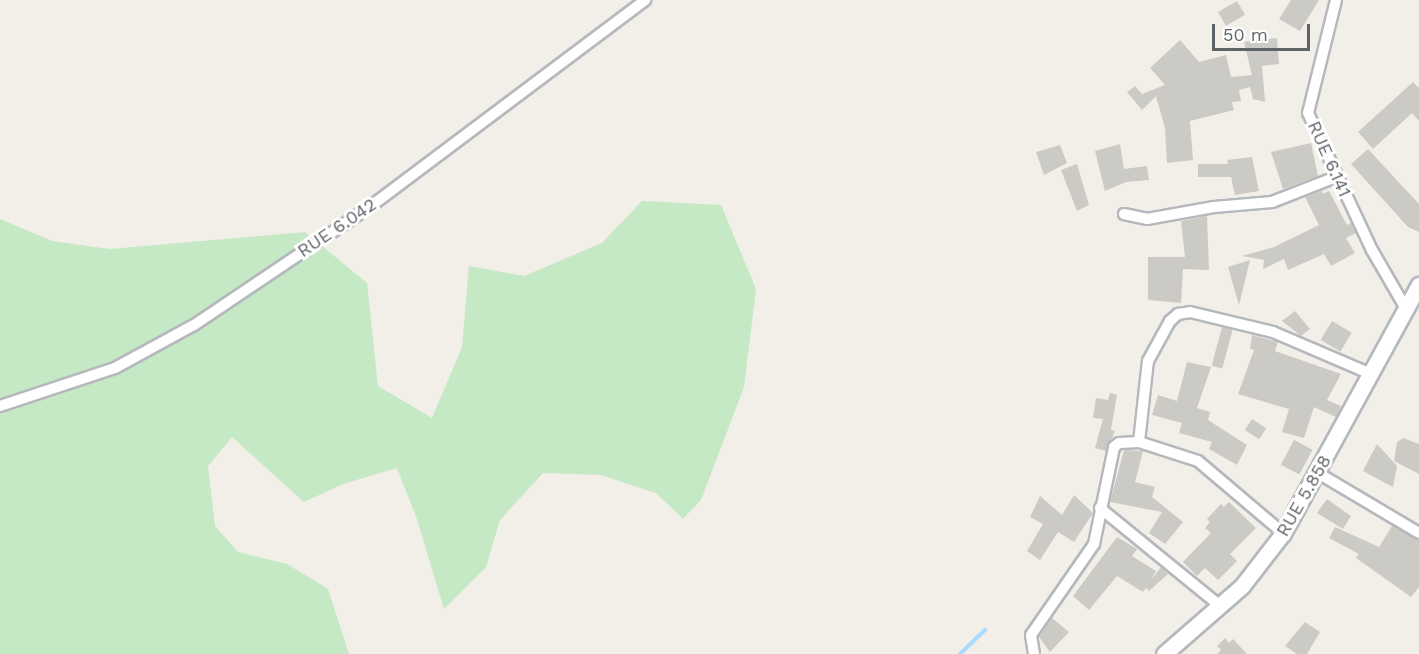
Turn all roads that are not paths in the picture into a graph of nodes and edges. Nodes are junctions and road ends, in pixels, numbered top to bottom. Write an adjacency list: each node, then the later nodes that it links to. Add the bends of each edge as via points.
1 (645, 0): 8 (street, RUE 6.042, via 371,206 194,325 115,368)
2 (1336, 0): 3 (street, RUE 6.141, via 1308,104 1310,121)
3 (1336, 177): 4 (street, via 1272,202 1147,219); 6 (street, RUE 6.141)
4 (1124, 214)
5 (1419, 285): 6 (street, RUE 5.858)
6 (1405, 307): 7 (street, RUE 5.858)
7 (1371, 374): 9 (street, via 1273,332 1190,312 1178,314 1148,361); 10 (street, RUE 5.858)
8 (0, 406)
9 (1139, 442): 11 (street, via 1125,441 1114,447); 13 (street, via 1198,461)
10 (1318, 473): 12 (street); 13 (street, RUE 5.858)
11 (1100, 508): 14 (street); 15 (street, via 1091,550 1030,635)
12 (1419, 532)
13 (1283, 533): 14 (street, RUE 5.858, via 1242,586)
14 (1220, 606): 16 (street, RUE 5.858)
15 (1034, 654)
16 (1164, 654)

